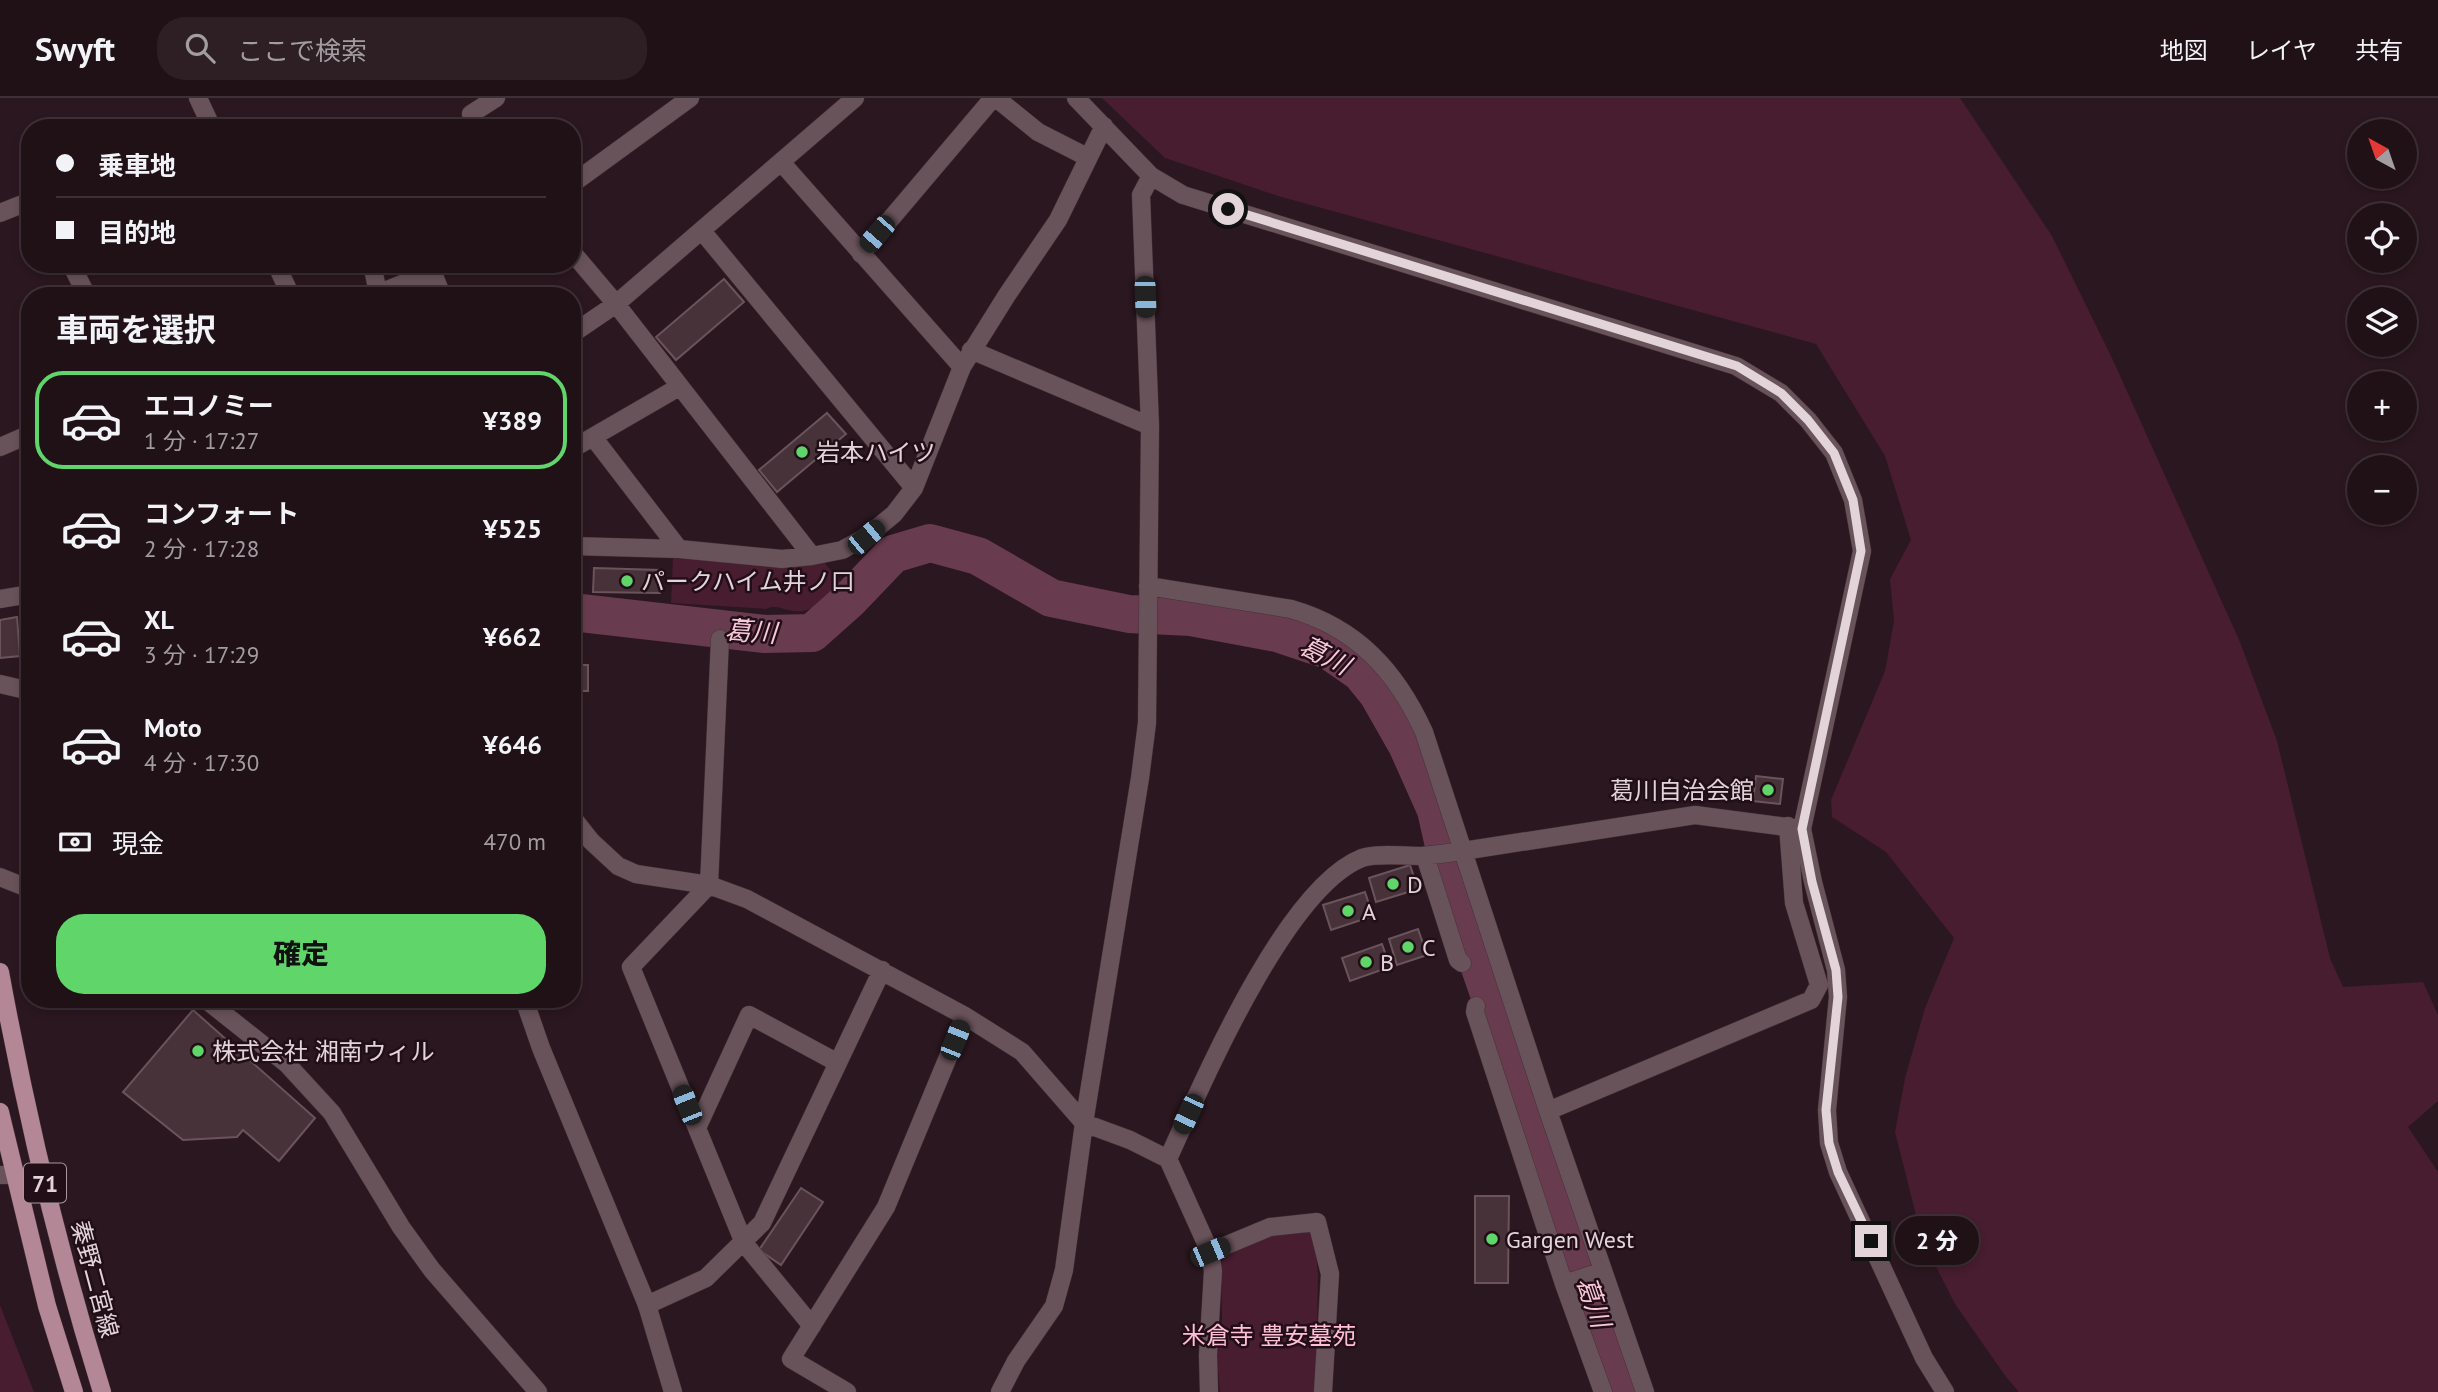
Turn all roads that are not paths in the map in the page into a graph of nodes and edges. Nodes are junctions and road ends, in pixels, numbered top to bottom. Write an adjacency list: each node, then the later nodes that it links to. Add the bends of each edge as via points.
1 (198, 98): 7 (street)
2 (496, 98): 8 (street, via 471,114)
3 (690, 98): 13 (street)
4 (855, 98): 11 (street)
5 (994, 98): 10 (street, via 1038,132); 17 (street)
6 (1076, 98): 9 (street)
7 (203, 119)
8 (473, 119)
9 (1104, 126): 10 (street); 12 (street)
10 (1087, 157): 23 (street, via 1058,220)
11 (781, 162): 16 (street); 17 (street)
12 (1151, 176): 26 (street, via 1141,195); 42 (street, via 1183,195 1737,366 1781,393 1808,420 1834,453 1853,500 1861,551)
13 (581, 177)
14 (21, 205): 15 (street)
15 (0, 213)
16 (702, 231): 21 (street); 31 (street)
17 (861, 254): 24 (street)
18 (581, 262): 21 (street)
19 (395, 287): 20 (street, via 419,277 435,278)
20 (438, 287)
21 (617, 304): 22 (street); 25 (street)
22 (581, 328)
23 (971, 350): 24 (street); 26 (street)
24 (961, 367): 31 (street)
25 (679, 387): 27 (street); 34 (street)
26 (1150, 426): 35 (street)
27 (593, 437): 29 (street); 33 (street)
28 (21, 438): 30 (street)
29 (581, 444)
30 (0, 447)
31 (915, 488): 34 (street, via 894,514 866,537 842,550)
32 (581, 546): 33 (street)
33 (679, 549): 34 (street, via 782,559)
34 (812, 556)
35 (1148, 586): 43 (street, via 1308,614 1348,634 1401,686 1413,707); 58 (street, via 1147,723)
36 (21, 596): 37 (street)
37 (0, 599)
38 (720, 639): 47 (street)
39 (0, 684): 40 (street)
40 (21, 689)
41 (581, 828): 47 (street, via 618,866 636,874)
42 (1795, 828): 43 (street, via 1695,815); 56 (street, via 1794,903 1819,985 1811,1000); 78 (street, via 1836,970 1838,997 1826,1110 1829,1143 1924,1358)
43 (1463, 851): 44 (street); 56 (street)
44 (1426, 856): 48 (street); 60 (street, via 1365,857 1312,897 1249,992)
45 (0, 877): 46 (street)
46 (21, 885)
47 (709, 885): 49 (street, via 747,899); 59 (street, via 631,967)
48 (1462, 963)
49 (882, 970): 54 (street); 55 (street)
50 (0, 972): 69 (main road, 秦野二宮線 / 71, via 50,1206)
51 (1476, 1006): 65 (street)
52 (217, 1008): 70 (street, via 287,1063 332,1113 432,1270)
53 (527, 1008): 66 (street)
54 (965, 1016): 58 (street, via 1022,1052); 67 (street, via 886,1207)
55 (838, 1063): 59 (street, via 749,1015); 62 (street, via 762,1223)
56 (1548, 1111): 64 (street)
57 (0, 1112): 61 (main road, 71)
58 (1084, 1123): 60 (street); 73 (street, via 1064,1270 1054,1306)
59 (697, 1128): 62 (street)
60 (1168, 1159): 63 (street)
61 (7, 1175): 68 (main road, 71)
62 (744, 1243): 66 (street, via 706,1278); 67 (street)
63 (1210, 1252): 74 (street); 75 (street, via 1270,1227 1317,1223 1330,1274)
64 (1603, 1271): 65 (street); 77 (street)
65 (1564, 1284): 76 (street)
66 (647, 1305): 71 (street)
67 (812, 1326): 72 (street, via 790,1359)
68 (74, 1392)
69 (102, 1392)
70 (538, 1392)
71 (673, 1392)
72 (847, 1392)
73 (1000, 1392)
74 (1209, 1392)
75 (1323, 1392)
76 (1603, 1392)
77 (1645, 1392)
78 (1945, 1392)

